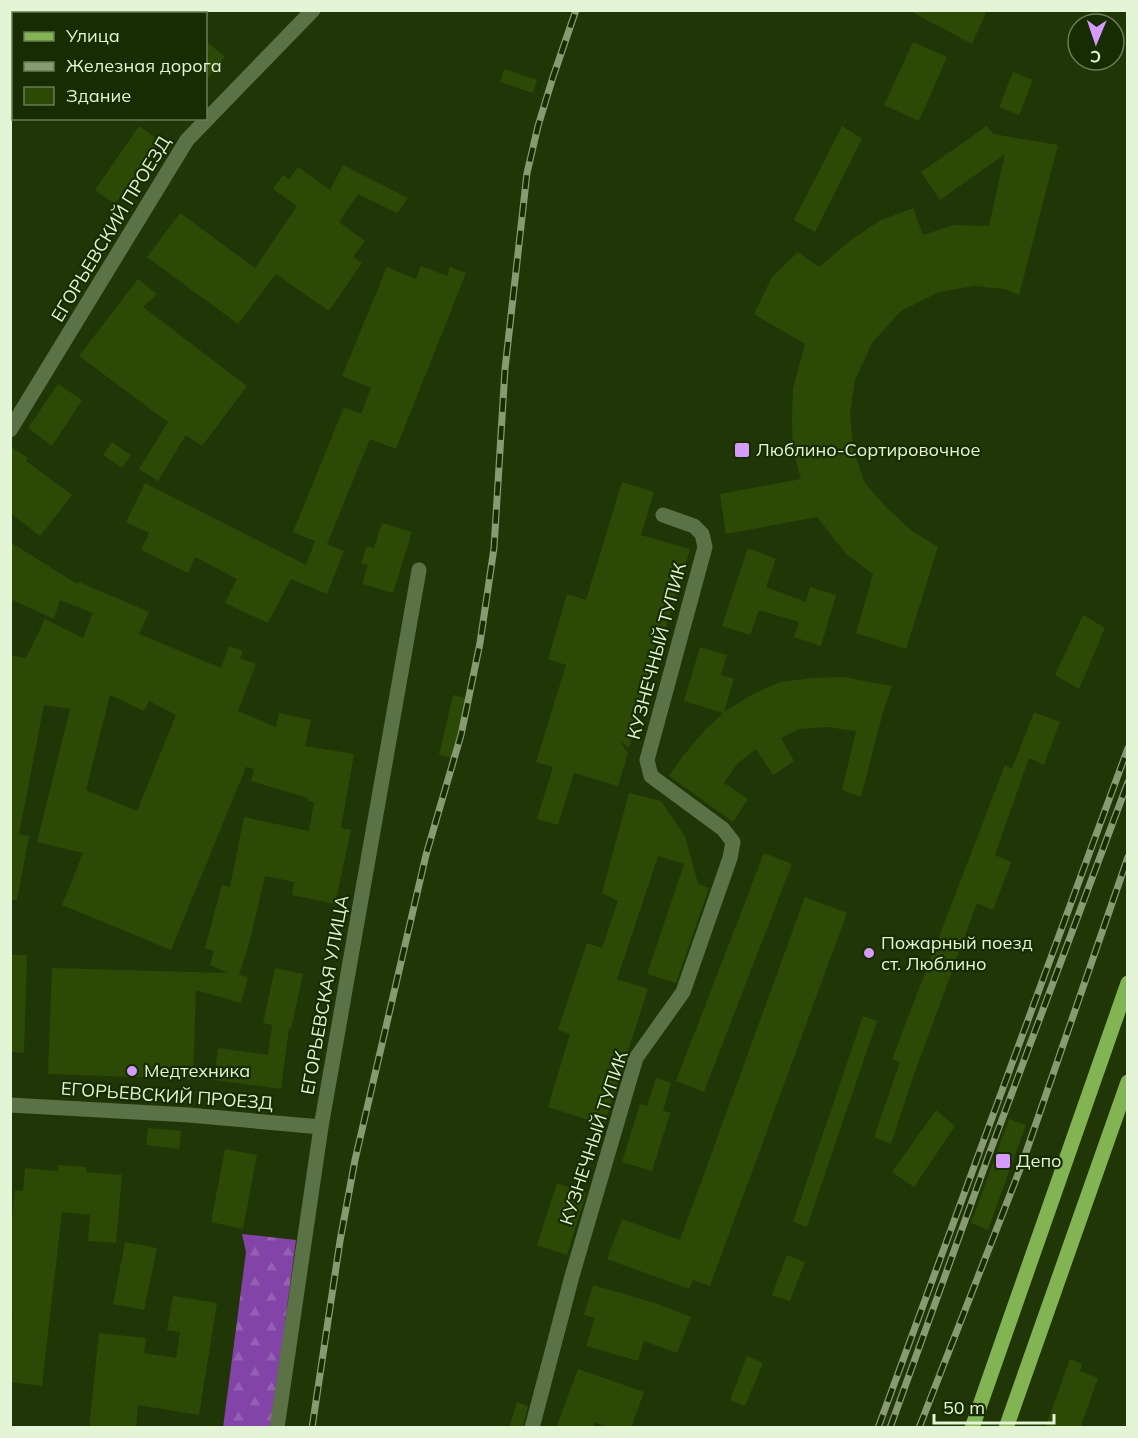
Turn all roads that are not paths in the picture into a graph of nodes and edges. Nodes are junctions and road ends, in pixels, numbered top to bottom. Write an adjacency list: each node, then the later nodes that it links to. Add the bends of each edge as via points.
1 (313, 10): 2 (street, ЕГОРЬЕВСКИЙ ПРОЕЗД)
2 (207, 119)
3 (206, 120): 4 (street, ЕГОРЬЕВСКИЙ ПРОЕЗД, via 187,140)
4 (10, 430)
5 (663, 515): 12 (street, КУЗНЕЧНЫЙ ТУПИК, via 694,526 702,534 705,548 647,760 651,776 723,829 733,842 682,992 636,1058)
6 (419, 570): 10 (street, ЕГОРЬЕВСКАЯ УЛИЦА)
7 (1128, 983): 13 (main road)
8 (1128, 1082): 14 (main road)
9 (10, 1105): 10 (street, ЕГОРЬЕВСКИЙ ПРОЕЗД)
10 (321, 1127): 11 (street, ЕГОРЬЕВСКАЯ УЛИЦА)
11 (277, 1428)
12 (532, 1428)
13 (972, 1428)
14 (1006, 1428)

